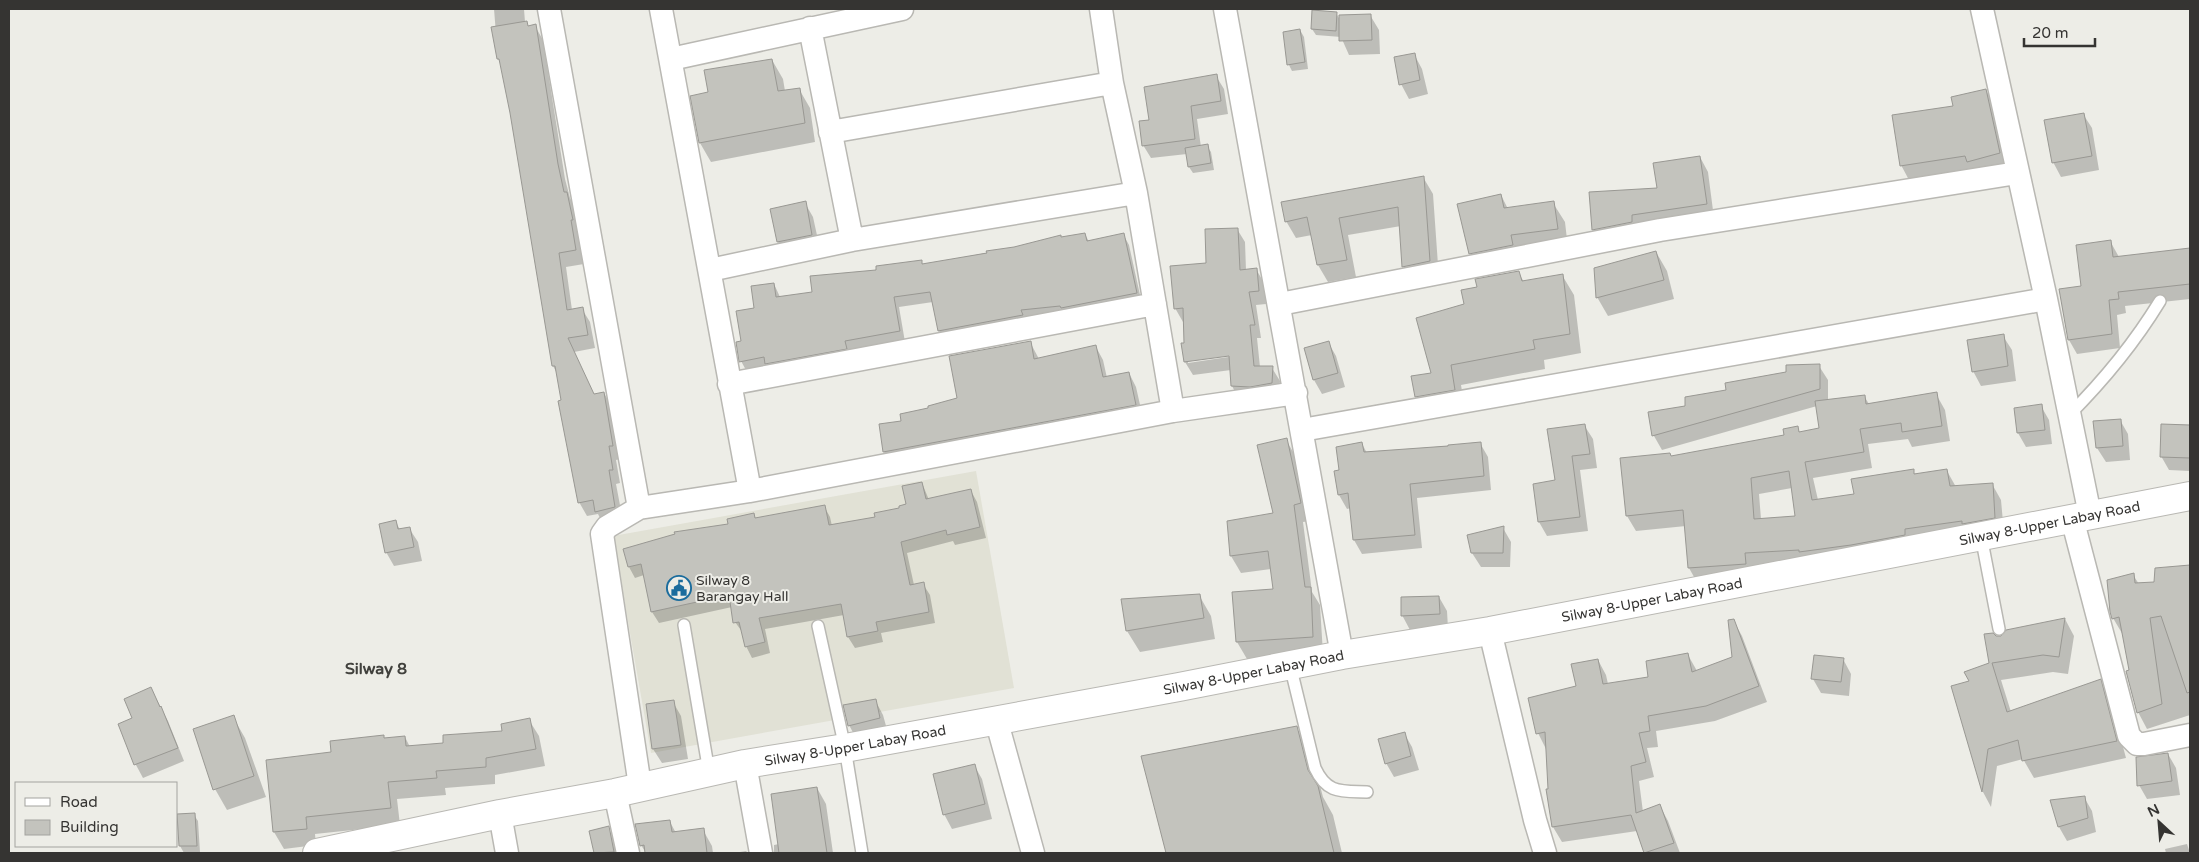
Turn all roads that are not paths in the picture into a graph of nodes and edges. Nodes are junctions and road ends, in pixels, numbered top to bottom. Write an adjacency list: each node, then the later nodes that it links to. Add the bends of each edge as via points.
1 (549, 9): 26 (street)
2 (661, 9): 8 (street)
3 (902, 9): 7 (street)
4 (1101, 9): 9 (street)
5 (1225, 9): 18 (street)
6 (1982, 9): 11 (street)
7 (810, 28): 8 (street); 10 (street)
8 (671, 59): 14 (street)
9 (1112, 83): 10 (street); 12 (street)
10 (830, 132): 13 (street)
11 (2017, 173): 15 (street); 18 (street, via 1660,230)
12 (1136, 193): 13 (street); 17 (street)
13 (852, 240): 14 (street)
14 (710, 270): 19 (street)
15 (2046, 299): 22 (street); 23 (street)
16 (2160, 301): 22 (lane, via 2137,336)
17 (1155, 304): 19 (street); 21 (street)
18 (1280, 304): 20 (street)
19 (729, 384): 24 (street)
20 (1296, 393): 21 (street); 23 (street)
21 (1173, 411): 24 (street)
22 (2069, 415): 27 (street)
23 (1302, 430): 33 (street)
24 (750, 491): 26 (street)
25 (2190, 496): 27 (main road, Silway 8-Upper Labay Road)
26 (640, 508): 40 (street, via 606,527 602,534)
27 (2081, 517): 28 (main road, Silway 8-Upper Labay Road); 36 (street, via 2129,736 2137,744 2144,744)
28 (1980, 536): 31 (lane); 32 (main road, Silway 8-Upper Labay Road)
29 (684, 625): 39 (lane)
30 (818, 626): 37 (lane)
31 (1999, 629)
32 (1490, 631): 33 (main road, Silway 8-Upper Labay Road); 49 (street)
33 (1342, 655): 34 (main road, Silway 8-Upper Labay Road)
34 (1290, 665): 35 (main road, Silway 8-Upper Labay Road); 41 (lane, via 1315,768 1321,780 1328,787 1342,791)
35 (996, 720): 37 (main road, Silway 8-Upper Labay Road); 48 (street)
36 (2190, 735)
37 (845, 748): 38 (main road, Silway 8-Upper Labay Road); 47 (lane)
38 (745, 764): 39 (main road, Silway 8-Upper Labay Road); 46 (street)
39 (709, 772): 40 (main road, Silway 8-Upper Labay Road)
40 (628, 789): 42 (main road, Silway 8-Upper Labay Road); 45 (street)
41 (1367, 792)
42 (500, 814): 43 (main road, Silway 8-Upper Labay Road); 44 (street)
43 (317, 853)
44 (507, 853)
45 (628, 853)
46 (761, 853)
47 (862, 853)
48 (1033, 853)
49 (1545, 853)

